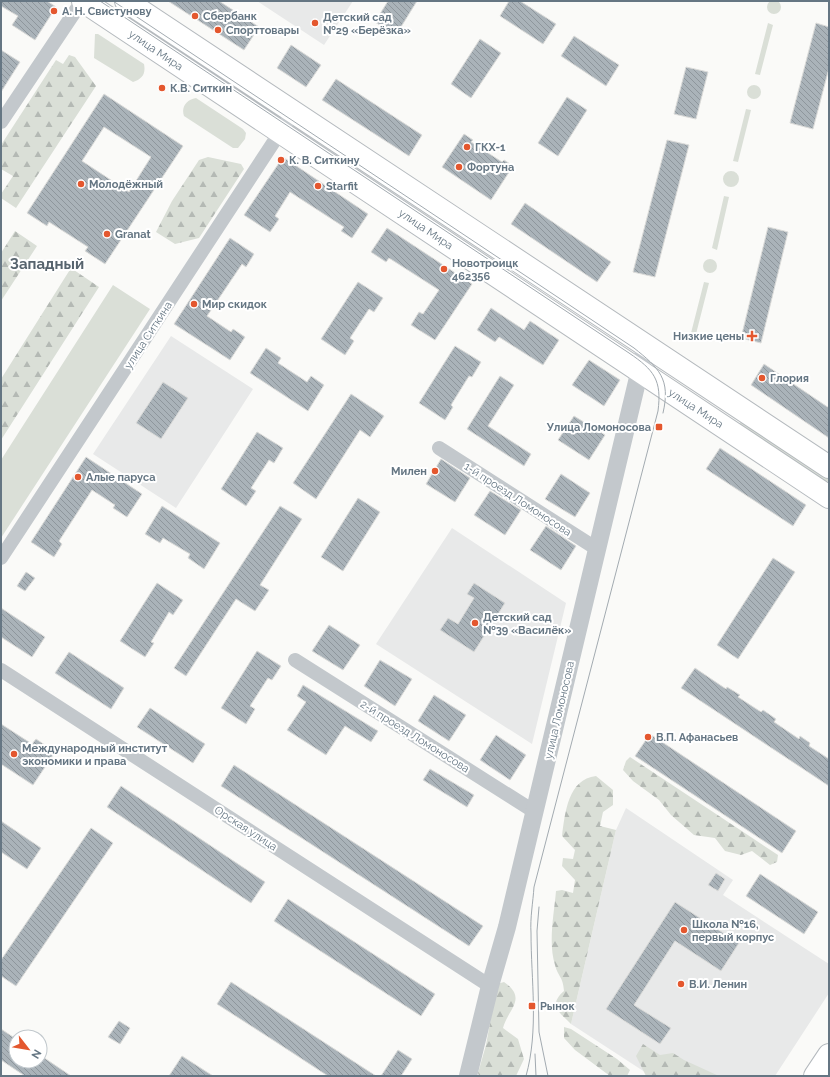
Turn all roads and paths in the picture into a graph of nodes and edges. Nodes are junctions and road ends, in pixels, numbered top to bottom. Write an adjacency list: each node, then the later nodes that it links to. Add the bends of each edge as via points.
1 (83, 1): 4 (street); 5 (main road, улица Мира)
2 (126, 1): 3 (main road)
3 (294, 112): 5 (street, улица Ситкина); 6 (main road)
4 (1, 122)
5 (280, 132): 7 (main road, улица Мира); 12 (street, улица Ситкина)
6 (646, 344): 7 (street, улица Ломоносова); 9 (main road)
7 (639, 371): 10 (main road, улица Мира); 11 (street, улица Ломоносова)
8 (439, 448): 11 (street, 1-й проезд Ломоносова)
9 (829, 467)
10 (829, 497)
11 (597, 549): 15 (street, улица Ломоносова)
12 (1, 558)
13 (294, 660): 15 (street, 2-й проезд Ломоносова)
14 (1, 670): 16 (street, Орская улица)
15 (535, 812): 16 (street, улица Ломоносова)
16 (490, 986): 18 (street, улица Ломоносова)
17 (829, 1055): 19 (main road)
18 (468, 1076)
19 (815, 1076)

